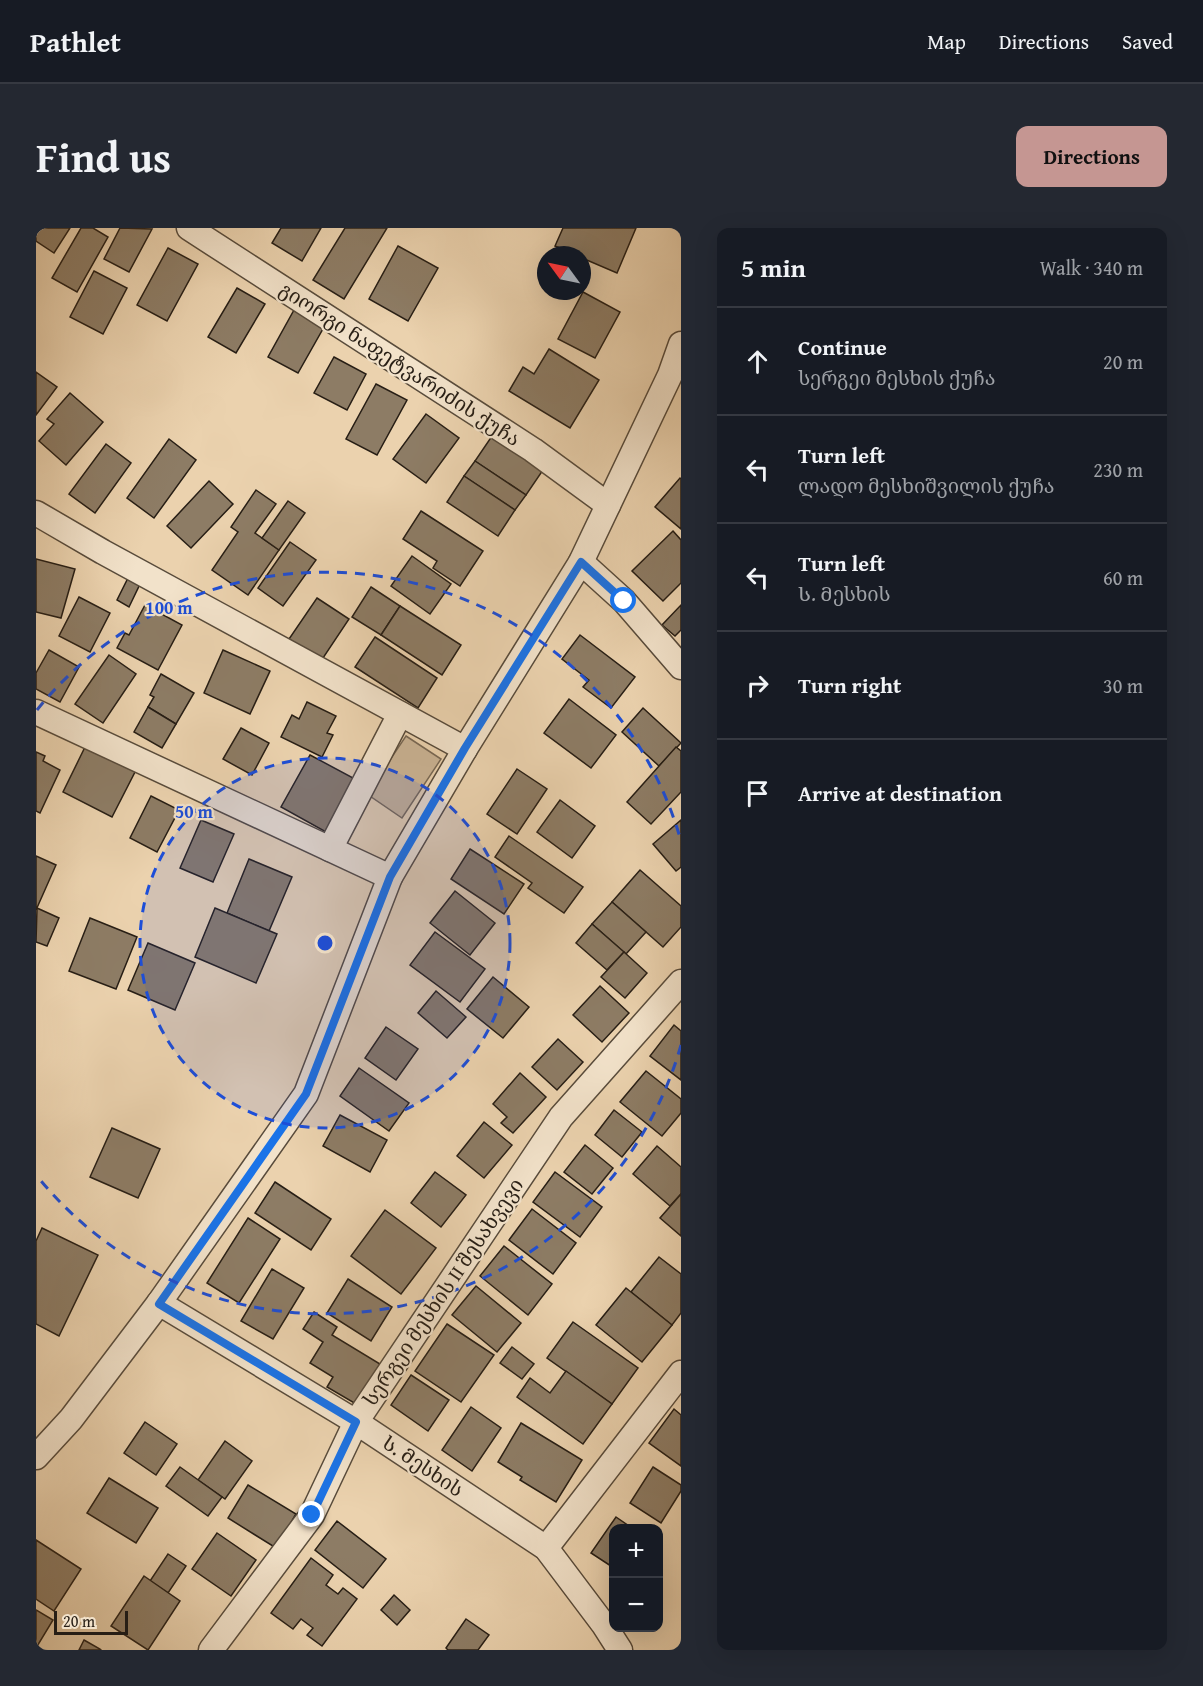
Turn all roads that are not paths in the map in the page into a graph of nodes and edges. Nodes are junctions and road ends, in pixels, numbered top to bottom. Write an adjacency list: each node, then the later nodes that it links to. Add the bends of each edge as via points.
1 (189, 228): 4 (street, გიორგი ნაფეტვარიძის ქუჩა, via 523,444)
2 (681, 344): 3 (street)
3 (676, 378): 4 (street)
4 (608, 505): 6 (street)
5 (36, 513): 9 (street)
6 (581, 562): 7 (street, via 624,601); 10 (street)
7 (681, 666)
8 (36, 712): 11 (street)
9 (400, 714): 10 (street); 11 (street)
10 (465, 748): 12 (street)
11 (330, 849): 12 (street)
12 (390, 877): 14 (street, via 306,1094)
13 (681, 982): 16 (street, სერგეი მესხის II შესახვევი, via 561,1118)
14 (159, 1304): 16 (street, Ს. Მესხის); 17 (street, via 71,1419)
15 (681, 1373): 18 (street)
16 (356, 1422): 18 (street, Ს. Მესხის); 19 (street, სერგეი მესხის II შესახვევი, via 312,1515)
17 (36, 1457)
18 (546, 1548): 20 (street, Ს. Მესხის)
19 (211, 1650)
20 (620, 1650)

